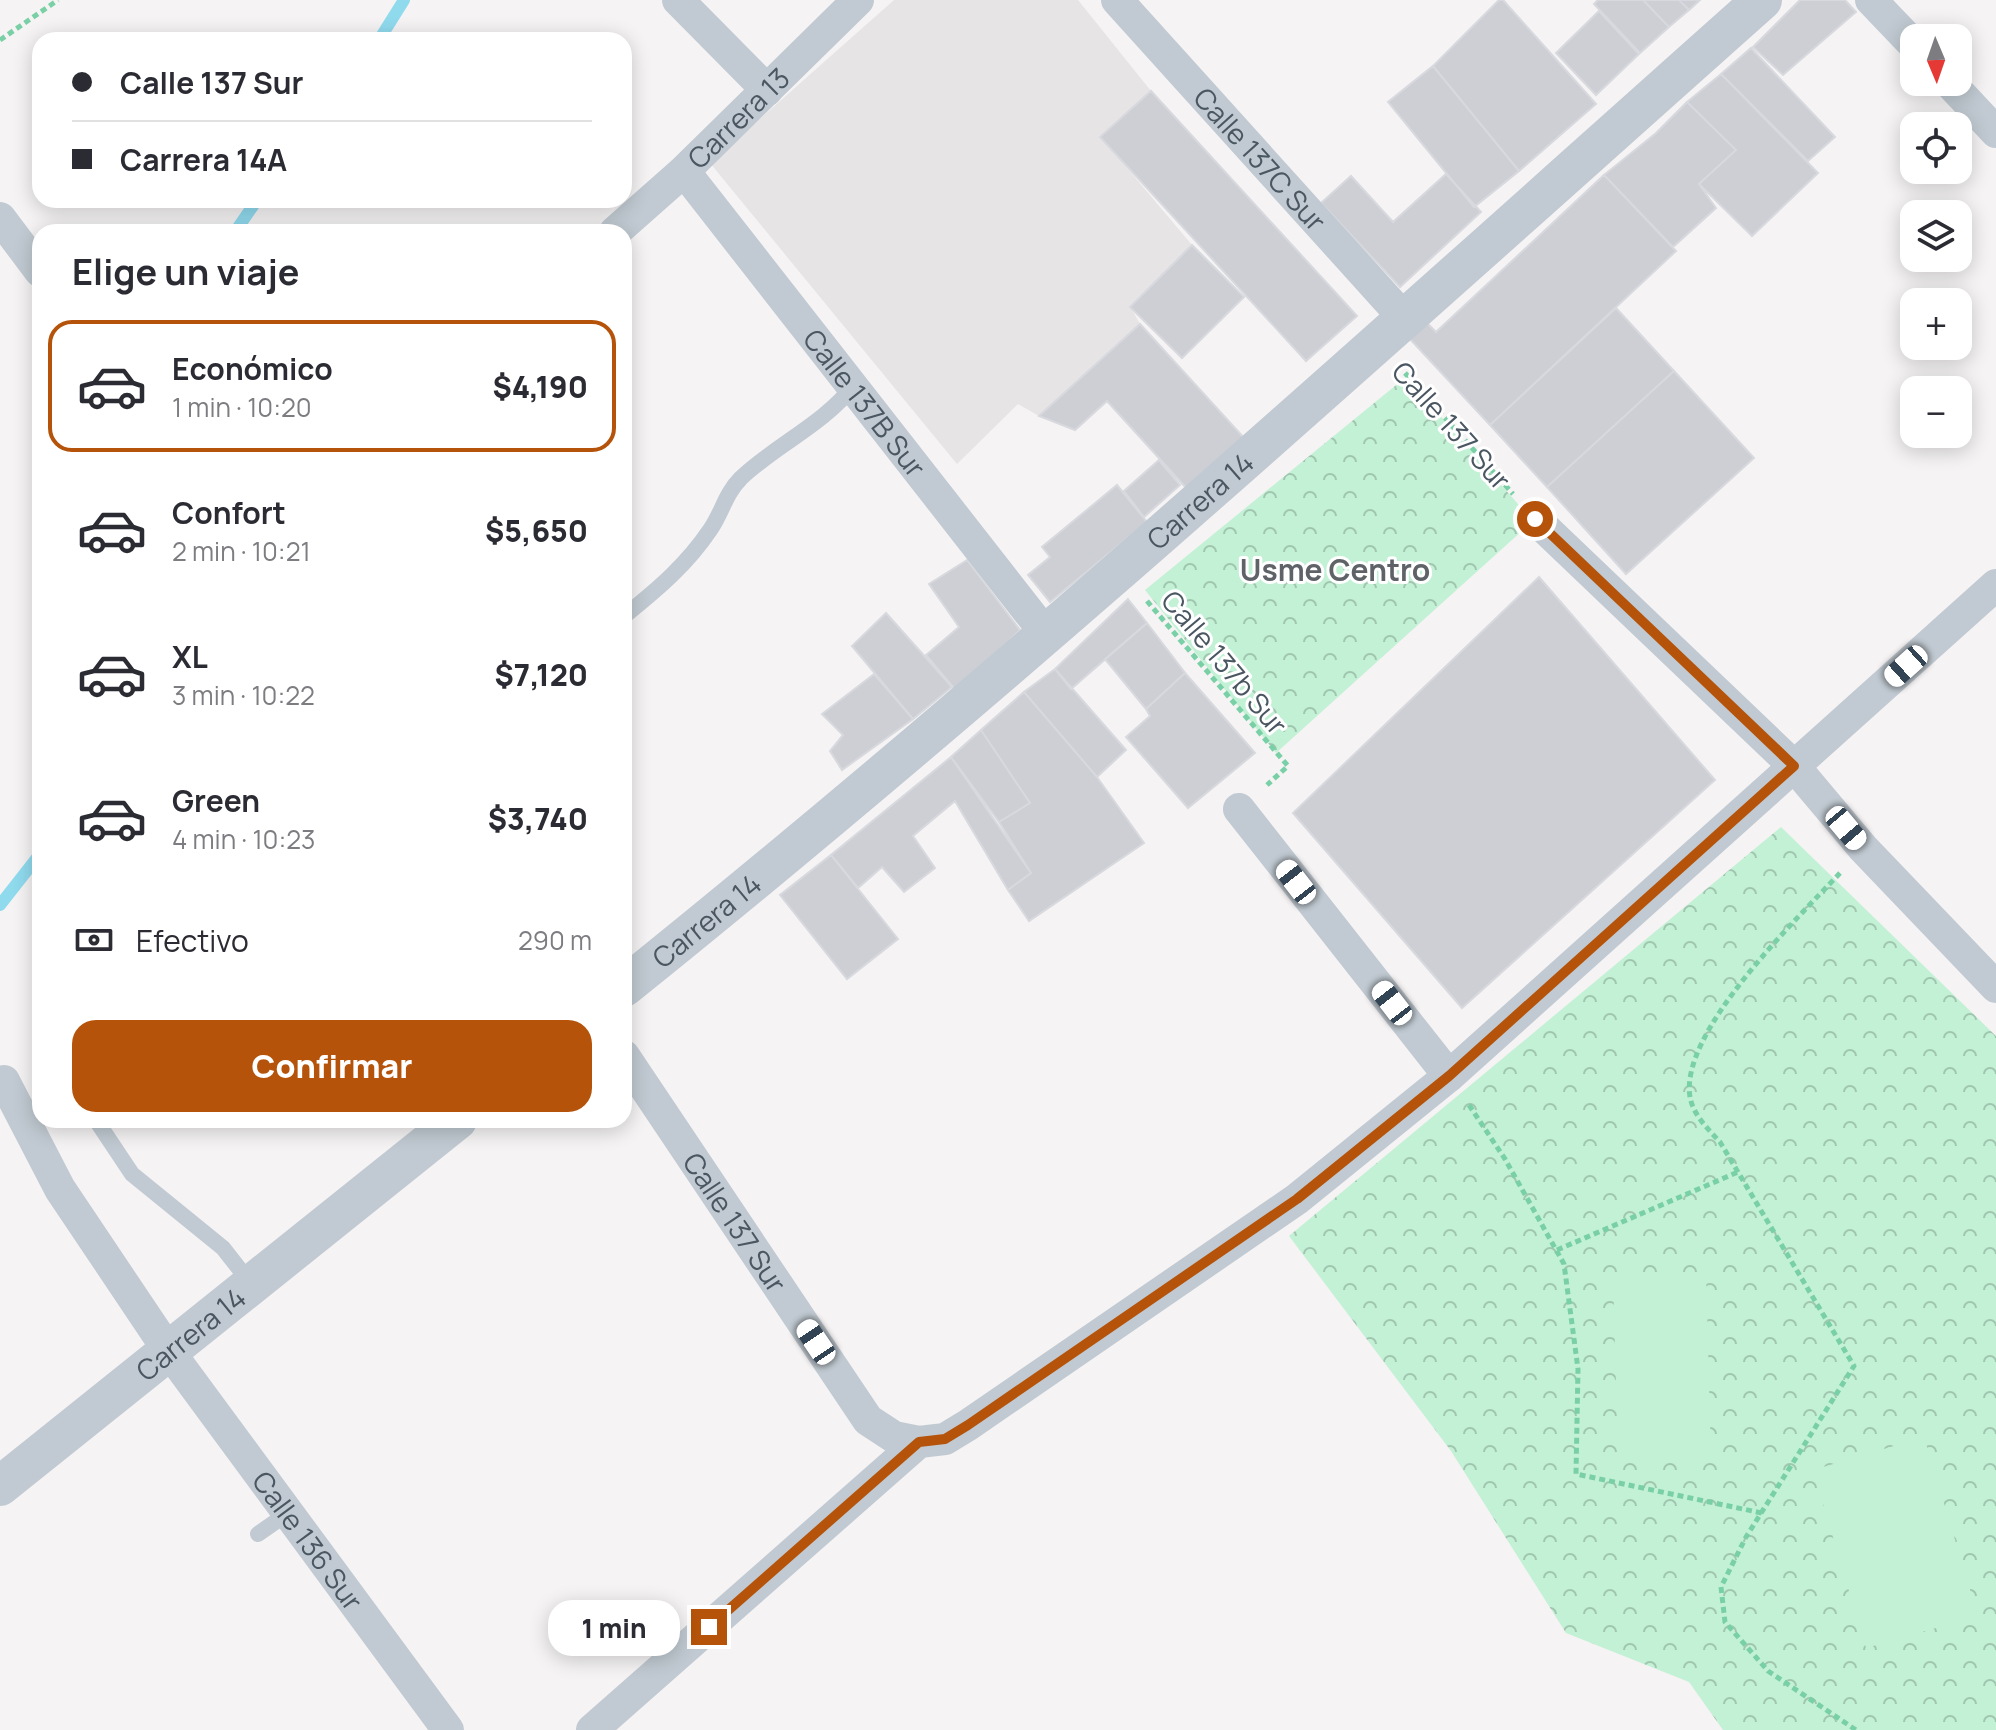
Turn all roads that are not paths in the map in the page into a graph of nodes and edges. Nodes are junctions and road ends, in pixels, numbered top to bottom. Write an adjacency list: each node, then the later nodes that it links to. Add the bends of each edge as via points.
1 (678, 0): 7 (street)
2 (858, 0): 7 (street, Carrera 13)
3 (1117, 0): 14 (street, Calle 137C Sur)
4 (1762, 0): 14 (street, Carrera 14)
5 (1871, 0): 6 (street)
6 (1900, 30)
7 (767, 90): 10 (street, Carrera 13)
8 (1962, 96): 9 (street)
9 (1996, 132)
10 (684, 171): 12 (street, Carrera 13); 15 (street, Calle 137B Sur)
11 (0, 218): 13 (street)
12 (624, 224)
13 (32, 260)
14 (1391, 330): 19 (street, Carrera 14)
15 (854, 385): 18 (lane, via 835,409 742,477 672,578); 19 (street, Calle 137B Sur)
16 (1535, 519): 20 (street)
17 (1996, 585): 20 (street)
18 (632, 610)
19 (1046, 634): 22 (street, Carrera 14, via 827,824)
20 (1794, 766): 23 (street, via 1863,848); 25 (street)
21 (1239, 809): 25 (street)
22 (632, 981)
23 (1996, 987)
24 (632, 1068): 31 (street, Calle 137 Sur, via 868,1420 894,1437)
25 (1449, 1076): 31 (street, via 1297,1199 968,1425 945,1439)
26 (4, 1081): 30 (street, Calle 136 Sur, via 60,1189)
27 (101, 1128): 29 (lane, via 132,1174 223,1248)
28 (447, 1128): 29 (street, Carrera 14)
29 (252, 1285): 30 (street, Carrera 14)
30 (168, 1350): 32 (street, Carrera 14); 33 (street, Calle 136 Sur)
31 (919, 1442): 36 (street)
32 (0, 1486)
33 (288, 1513): 34 (lane); 35 (street, Calle 136 Sur)
34 (258, 1534)
35 (448, 1730)
36 (592, 1730)

